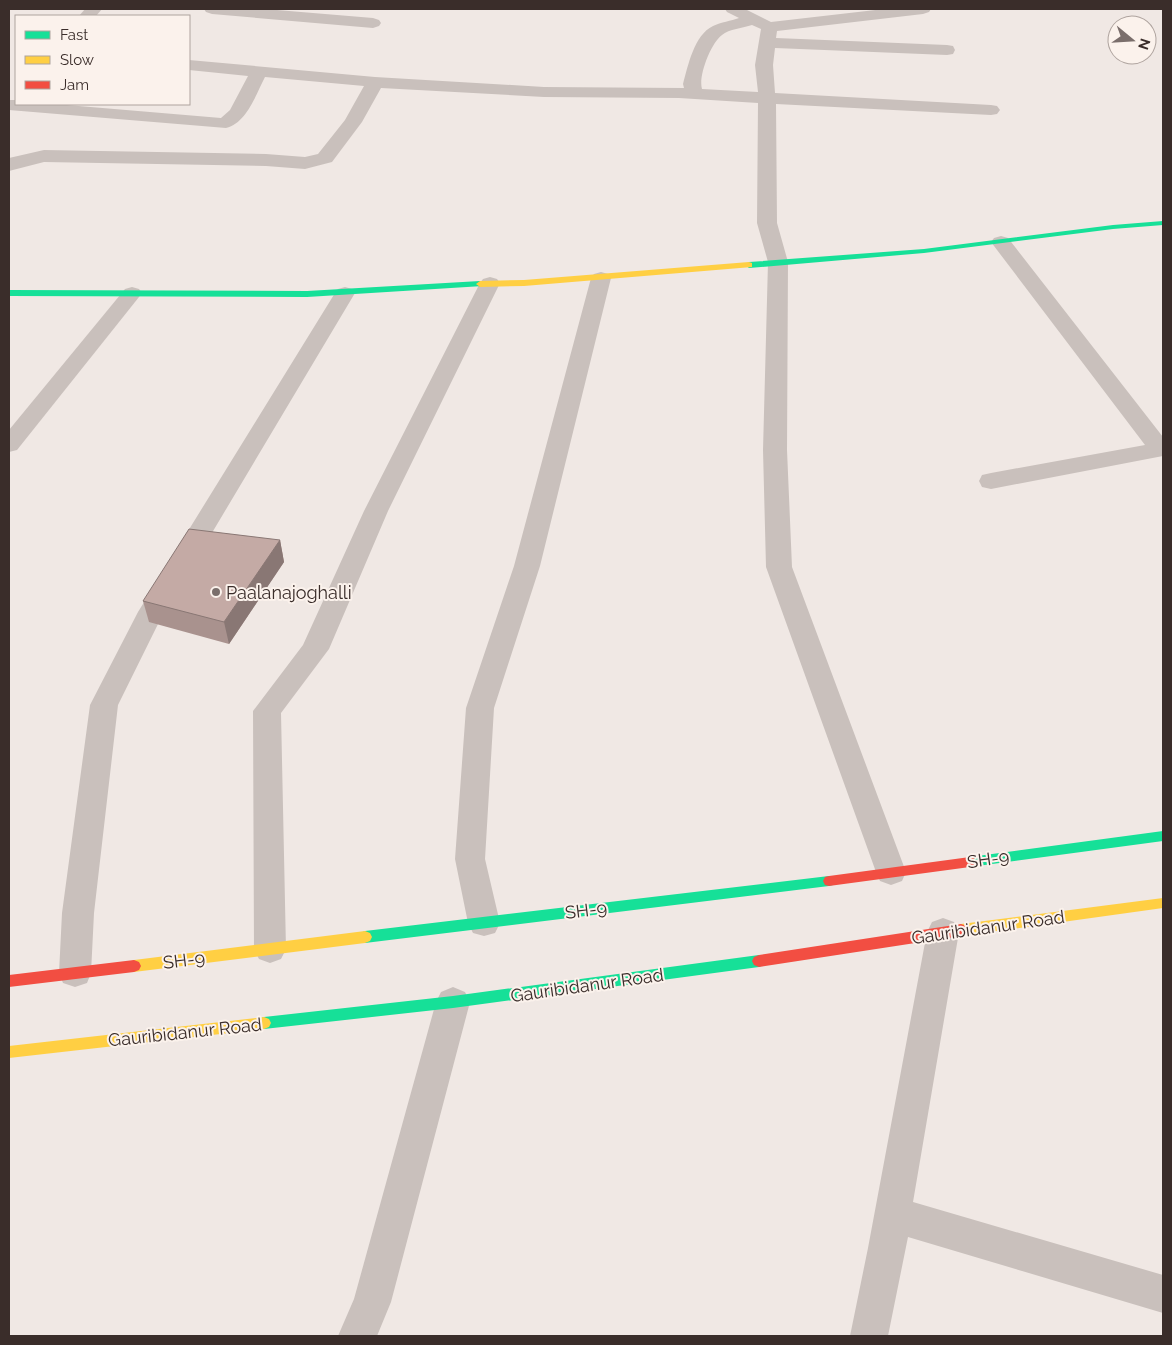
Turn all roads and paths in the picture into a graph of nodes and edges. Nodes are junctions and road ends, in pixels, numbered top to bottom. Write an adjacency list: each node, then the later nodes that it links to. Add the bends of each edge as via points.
1 (212, 9): 4 (street)
2 (733, 9): 5 (street)
3 (923, 9): 5 (street)
4 (373, 23)
5 (763, 30): 6 (street); 10 (street, via 717,30 699,58 692,84); 11 (street)
6 (947, 50)
7 (190, 65): 8 (street)
8 (260, 70): 9 (street); 14 (street, via 238,113 226,122)
9 (375, 82): 10 (street, via 544,92); 14 (street, via 353,122 325,158 305,163)
10 (695, 94): 11 (street)
11 (767, 98): 13 (street); 18 (street, via 767,223)
12 (9, 104): 14 (street)
13 (991, 110)
14 (83, 135): 15 (street, via 44,156)
15 (9, 165)
16 (1163, 223): 17 (main road)
17 (1001, 242): 18 (main road); 25 (street)
18 (778, 262): 19 (main road); 28 (street, via 775,450 779,567)
19 (602, 278): 20 (main road, via 524,284); 30 (street, via 527,566 480,708 470,859)
20 (490, 283): 23 (main road); 32 (street, via 376,511 315,649 267,712)
21 (9, 293): 22 (main road)
22 (132, 293): 23 (main road); 24 (street)
23 (344, 293): 33 (street, via 147,619 104,705 78,913)
24 (9, 445)
25 (1162, 449): 26 (street)
26 (990, 481)
27 (1163, 836): 28 (main road, SH-9)
28 (891, 872): 30 (main road, SH-9)
29 (1163, 903): 31 (main road, Gauribidanur Road)
30 (484, 923): 32 (main road, SH-9)
31 (943, 932): 35 (main road, Gauribidanur Road, via 692,971); 37 (street)
32 (270, 949): 33 (main road, SH-9)
33 (74, 973): 34 (main road, SH-9)
34 (9, 981)
35 (453, 1002): 36 (main road, Gauribidanur Road); 39 (street, via 372,1302)
36 (9, 1052)
37 (892, 1214): 38 (street); 40 (street)
38 (1163, 1294)
39 (357, 1336)
40 (869, 1336)

